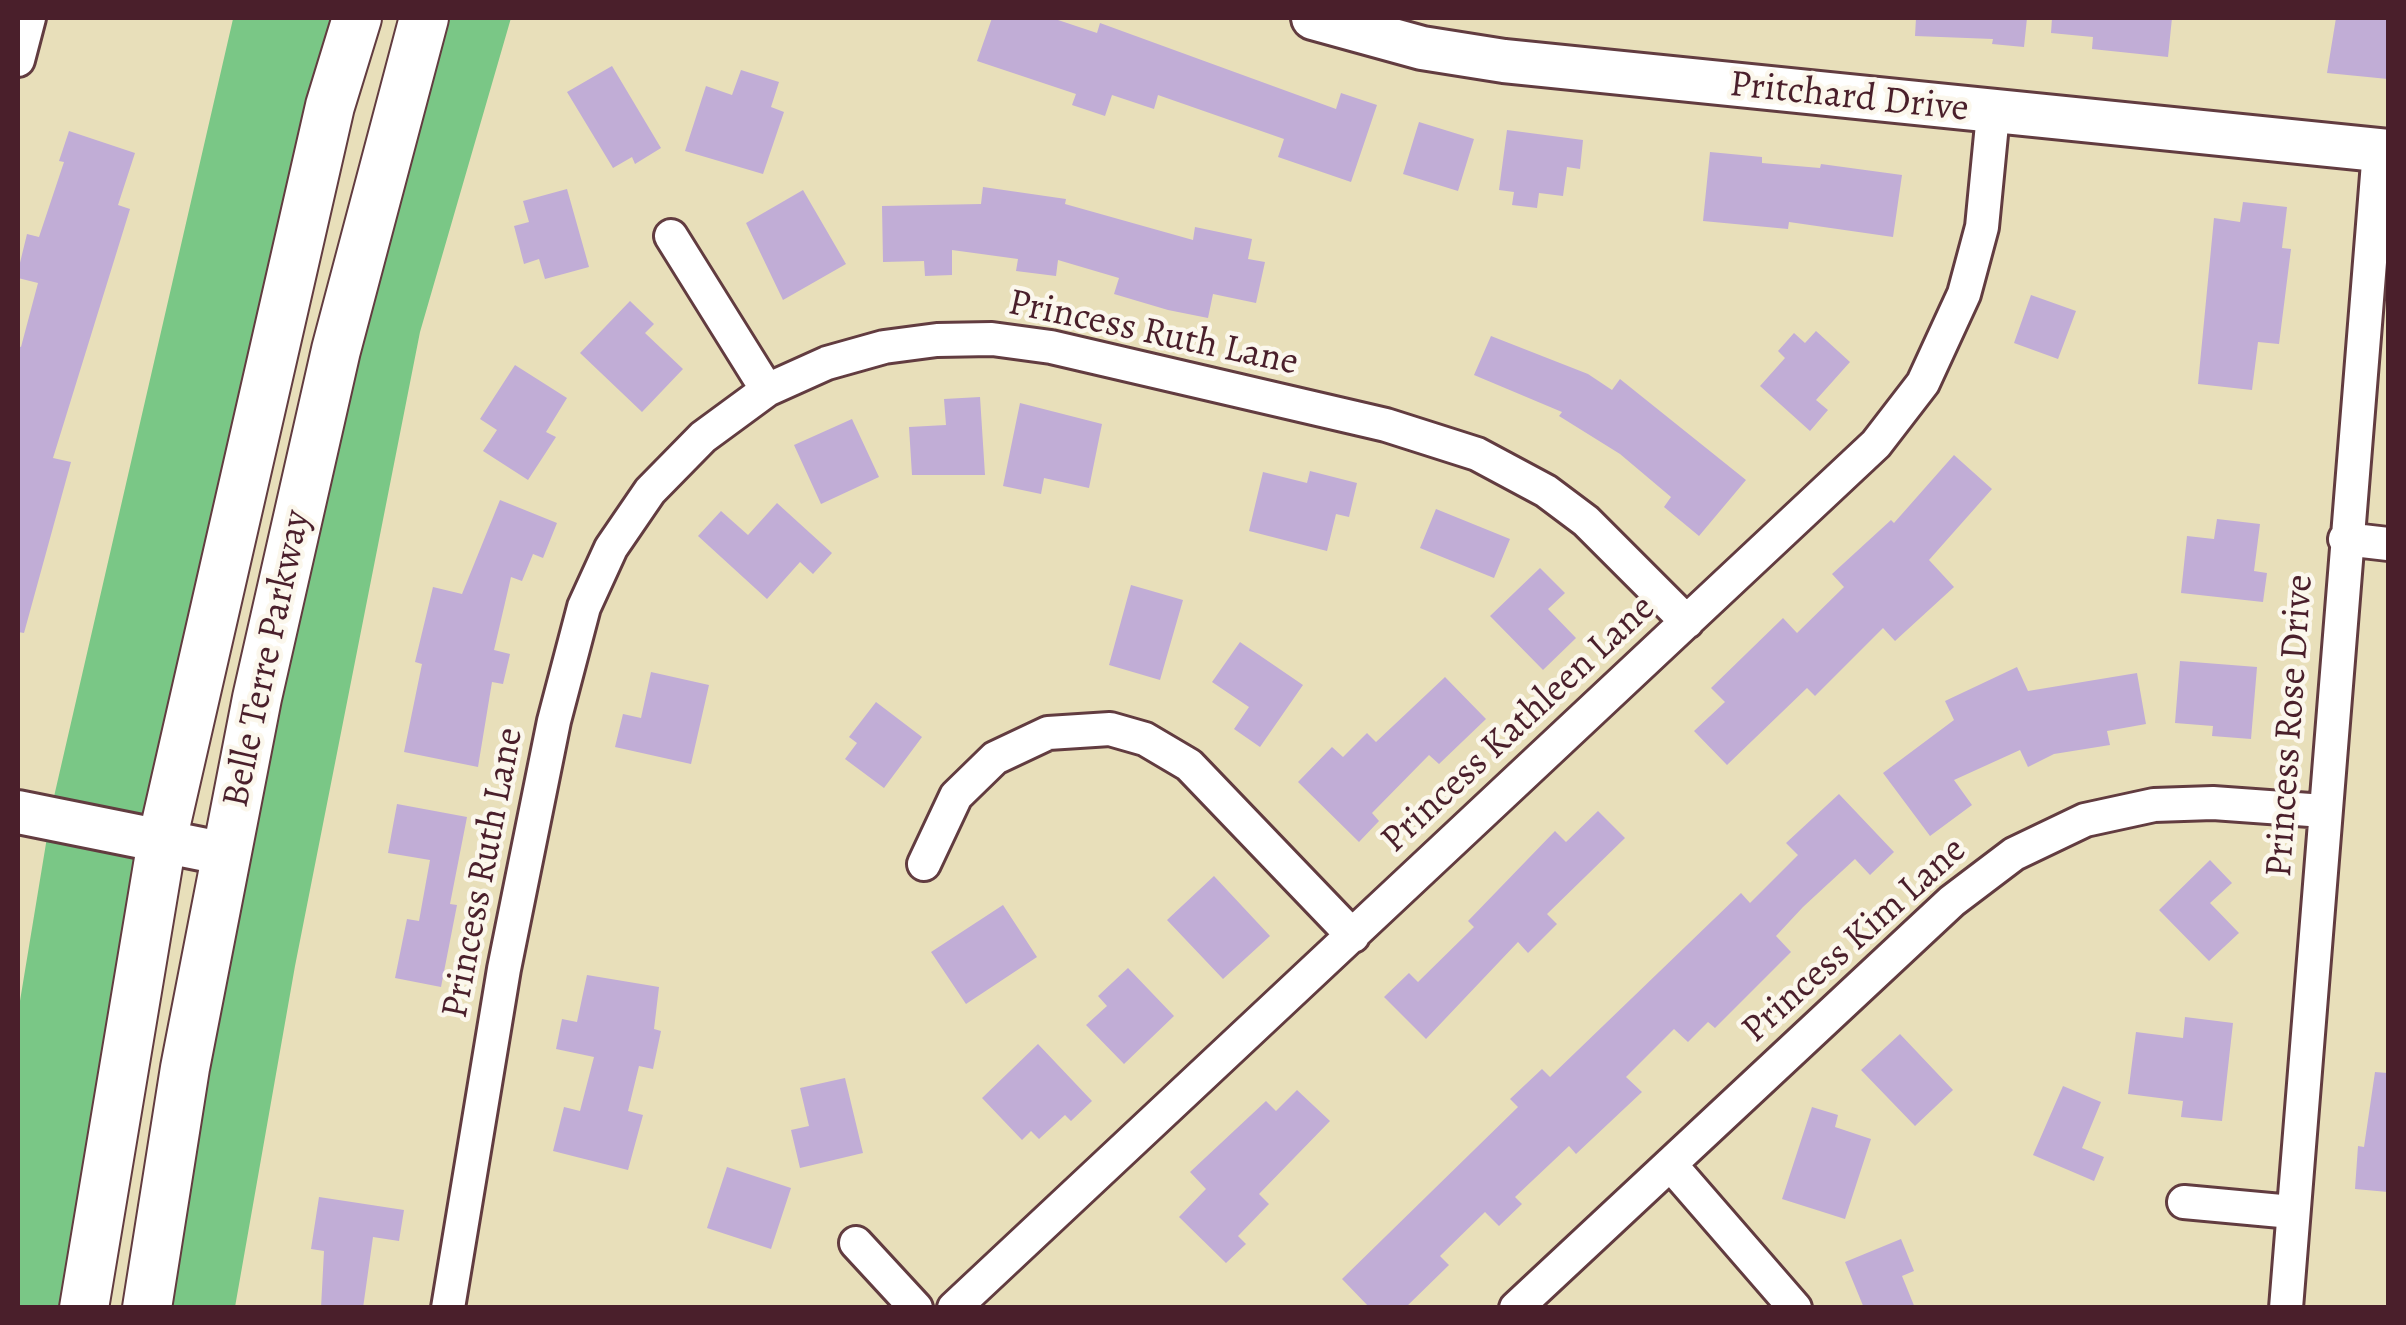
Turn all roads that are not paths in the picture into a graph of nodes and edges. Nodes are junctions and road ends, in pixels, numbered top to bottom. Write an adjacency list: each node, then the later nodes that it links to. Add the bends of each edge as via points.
1 (29, 18): 5 (street)
2 (356, 18): 15 (main road, Belle Terre Parkway, via 330,106)
3 (424, 18): 16 (main road, Belle Terre Parkway, via 336,350)
4 (1331, 20): 6 (street, Pritchard Drive, via 1476,57)
5 (18, 60)
6 (1993, 114): 7 (street, Pritchard Drive); 12 (street, Princess Kathleen Lane, via 1977,248 1951,330 1923,383 1854,468)
7 (2384, 151): 10 (street, Princess Rose Drive)
8 (672, 236): 9 (street)
9 (767, 390): 12 (street, Princess Ruth Lane, via 884,348 992,340 1051,347 1386,425 1526,478 1586,521); 25 (street, Princess Ruth Lane, via 703,437 650,491 611,548 584,607 508,950)
10 (2345, 540): 11 (street); 13 (street, Princess Rose Drive)
11 (2388, 544)
12 (1687, 622): 18 (street, Princess Kathleen Lane)
13 (2324, 811): 19 (street, Princess Kim Lane, via 2175,802 2108,813 2038,840 1952,901); 21 (street, Princess Rose Drive)
14 (18, 812): 15 (street)
15 (162, 841): 16 (street); 23 (main road, Belle Terre Parkway)
16 (226, 854): 24 (main road, Belle Terre Parkway)
17 (924, 864): 18 (street, via 956,796 994,758 1048,733 1110,729 1145,739 1188,765)
18 (1353, 936): 27 (street, Princess Kathleen Lane)
19 (1670, 1164): 28 (street, Princess Kim Lane); 29 (street)
20 (2184, 1202): 21 (street)
21 (2292, 1212): 30 (street, Princess Rose Drive)
22 (856, 1243): 26 (street)
23 (84, 1308)
24 (146, 1308)
25 (448, 1308)
26 (916, 1308)
27 (954, 1308)
28 (1516, 1308)
29 (1795, 1308)
30 (2286, 1308)

